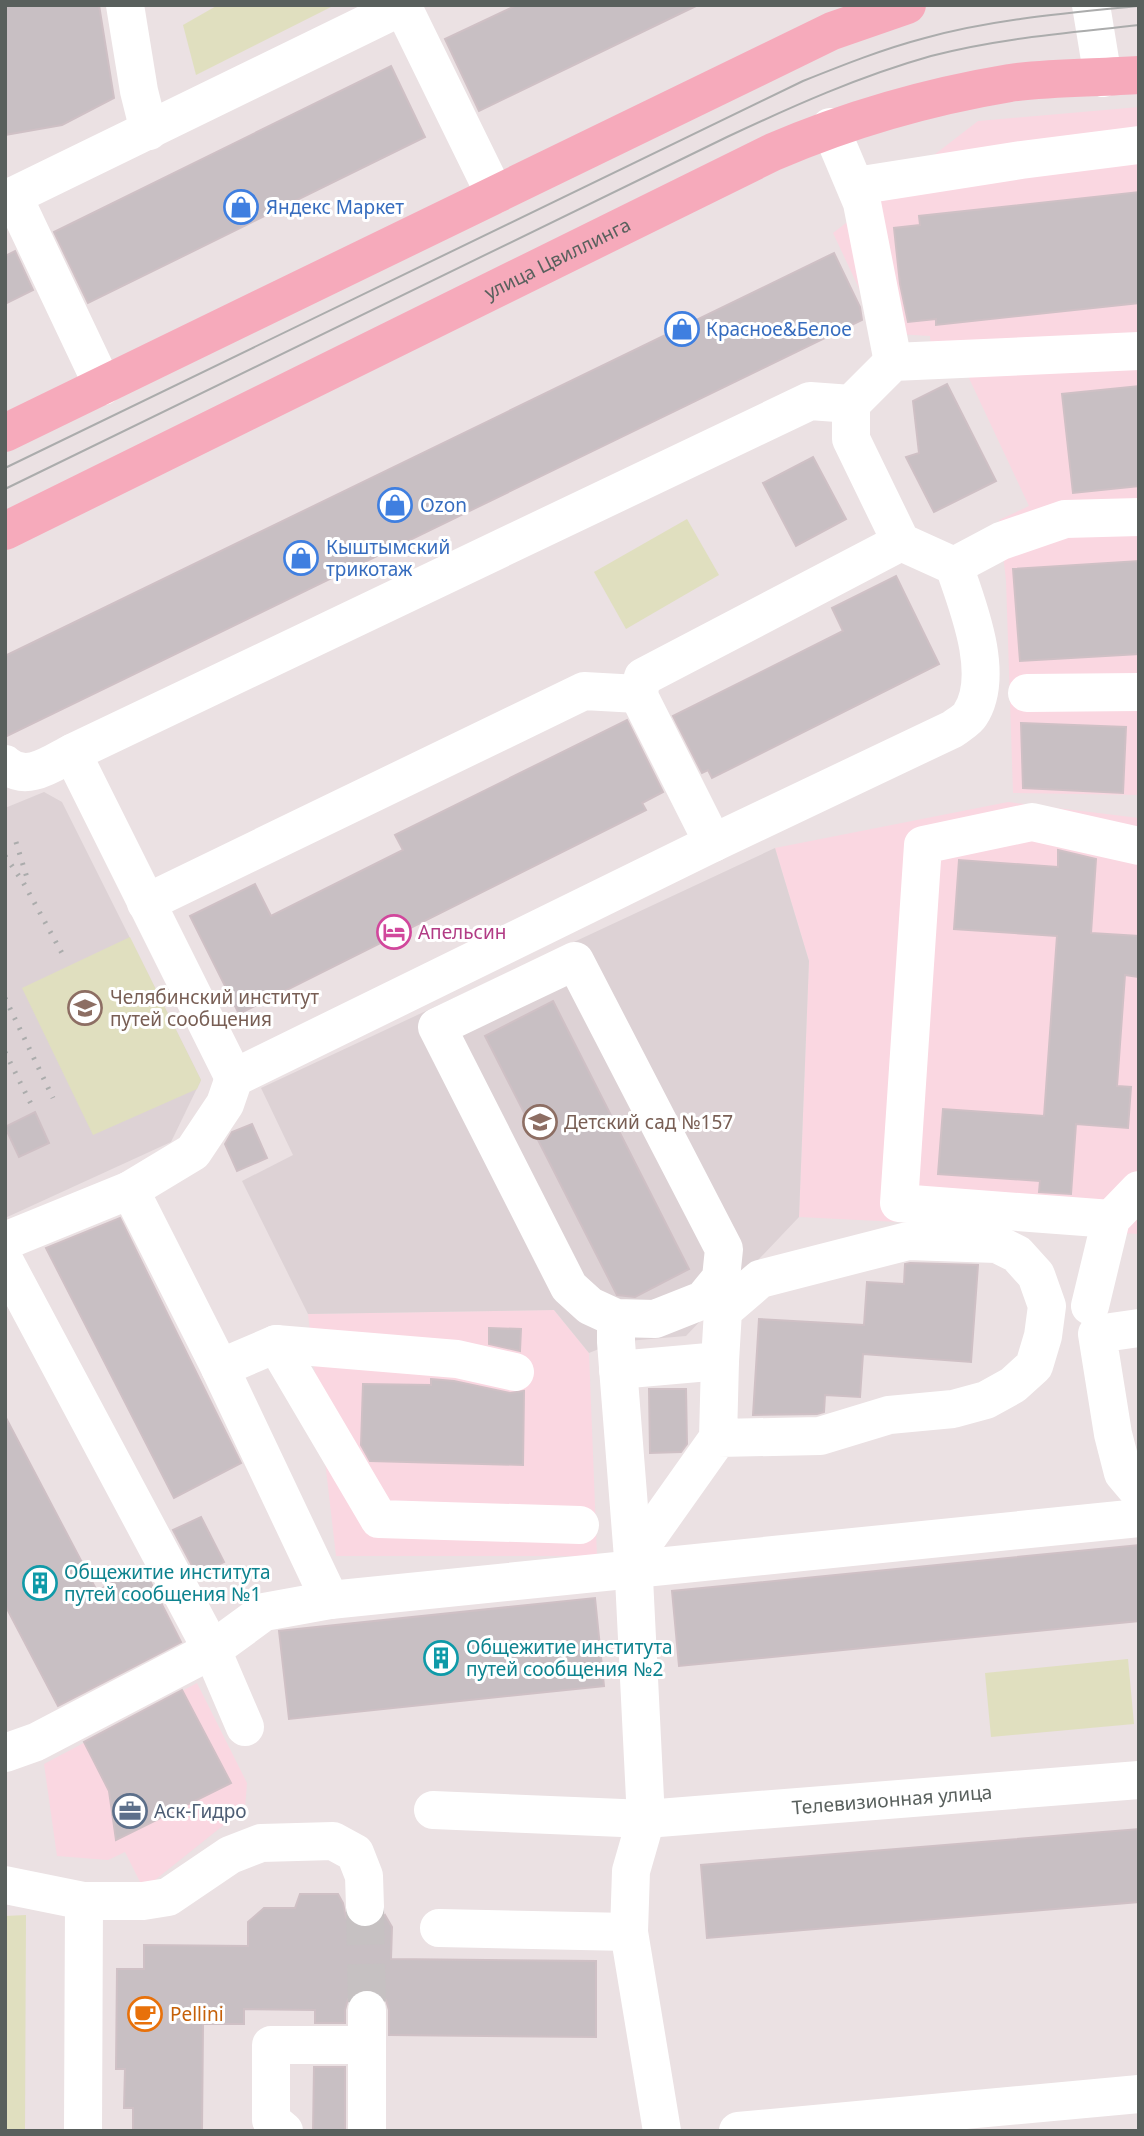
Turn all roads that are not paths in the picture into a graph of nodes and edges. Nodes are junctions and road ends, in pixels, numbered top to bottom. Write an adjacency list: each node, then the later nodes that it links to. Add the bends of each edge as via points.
1 (125, 5): 7 (street)
2 (907, 5): 10 (main road, via 832,32)
3 (1091, 5): 5 (street)
4 (403, 6): 7 (street); 10 (street)
5 (1121, 77): 6 (main road, улица Цвиллинга, via 1013,83 923,100)
6 (830, 127): 9 (street); 18 (main road, улица Цвиллинга)
7 (149, 131): 11 (street)
8 (1139, 145): 9 (street)
9 (856, 186): 13 (street)
10 (495, 195): 14 (main road)
11 (9, 198): 14 (street)
12 (1139, 351): 13 (street)
13 (893, 362): 15 (street)
14 (103, 386): 16 (main road)
15 (851, 404): 19 (street, via 851,439); 24 (street, via 810,401)
16 (5, 433)
17 (1139, 517): 20 (street, via 1065,519 1001,541)
18 (5, 531)
19 (901, 542): 20 (street); 23 (street, via 643,677)
20 (954, 566): 26 (street, via 974,622 980,664 979,689 970,716 953,729)
21 (1139, 692): 22 (street)
22 (1027, 693)
23 (638, 694): 26 (street); 28 (street, via 584,691)
24 (72, 753): 25 (street, via 33,773 13,771); 28 (street)
25 (5, 764)
26 (713, 844): 29 (street)
27 (1139, 846): 32 (street, via 1032,822 923,845 899,1203)
28 (146, 903): 29 (street)
29 (234, 1078): 30 (street, via 225,1104 193,1152)
30 (130, 1190): 33 (street); 41 (street)
31 (1139, 1190): 32 (street)
32 (1111, 1219): 37 (street)
33 (5, 1241)
34 (5, 1262): 50 (street)
35 (1047, 1306): 37 (street); 40 (street, via 1035,1275 1017,1254 997,1244 908,1241 761,1279 723,1311); 44 (street, via 1034,1366 1013,1385 986,1399 953,1409 890,1415 820,1436)
36 (617, 1318): 36 (street, via 590,1306 569,1287 436,1027 575,961 724,1249 721,1278 704,1300 655,1319); 42 (street)
37 (1093, 1320): 38 (street); 45 (street, via 1113,1434 1124,1473)
38 (1139, 1328)
39 (276, 1344): 41 (street); 43 (street, via 457,1359); 47 (street, via 379,1519)
40 (720, 1361): 42 (street); 44 (street)
41 (220, 1368): 49 (street)
42 (618, 1370): 48 (street)
43 (515, 1372)
44 (718, 1438): 48 (street)
45 (1139, 1492)
46 (1139, 1518): 48 (street)
47 (580, 1525)
48 (633, 1564): 49 (street); 55 (street)
49 (330, 1600): 50 (street, via 264,1612)
50 (212, 1650): 51 (street); 52 (street, via 36,1742)
51 (245, 1727)
52 (5, 1753)
53 (1139, 1780): 55 (street, Телевизионная улица)
54 (433, 1810): 55 (street, Телевизионная улица)
55 (646, 1819): 60 (street, via 631,1871)
56 (5, 1885): 57 (street)
57 (84, 1901): 58 (street, via 168,1897 230,1855 261,1843 333,1841 355,1853 364,1876); 62 (street)
58 (365, 1907)
59 (439, 1928): 60 (street)
60 (629, 1932): 65 (street)
61 (1139, 2094): 66 (street)
62 (83, 2131)
63 (284, 2131): 64 (street, via 271,2120 271,2045 367,2027)
64 (367, 2131)
65 (662, 2131)
66 (738, 2131)

